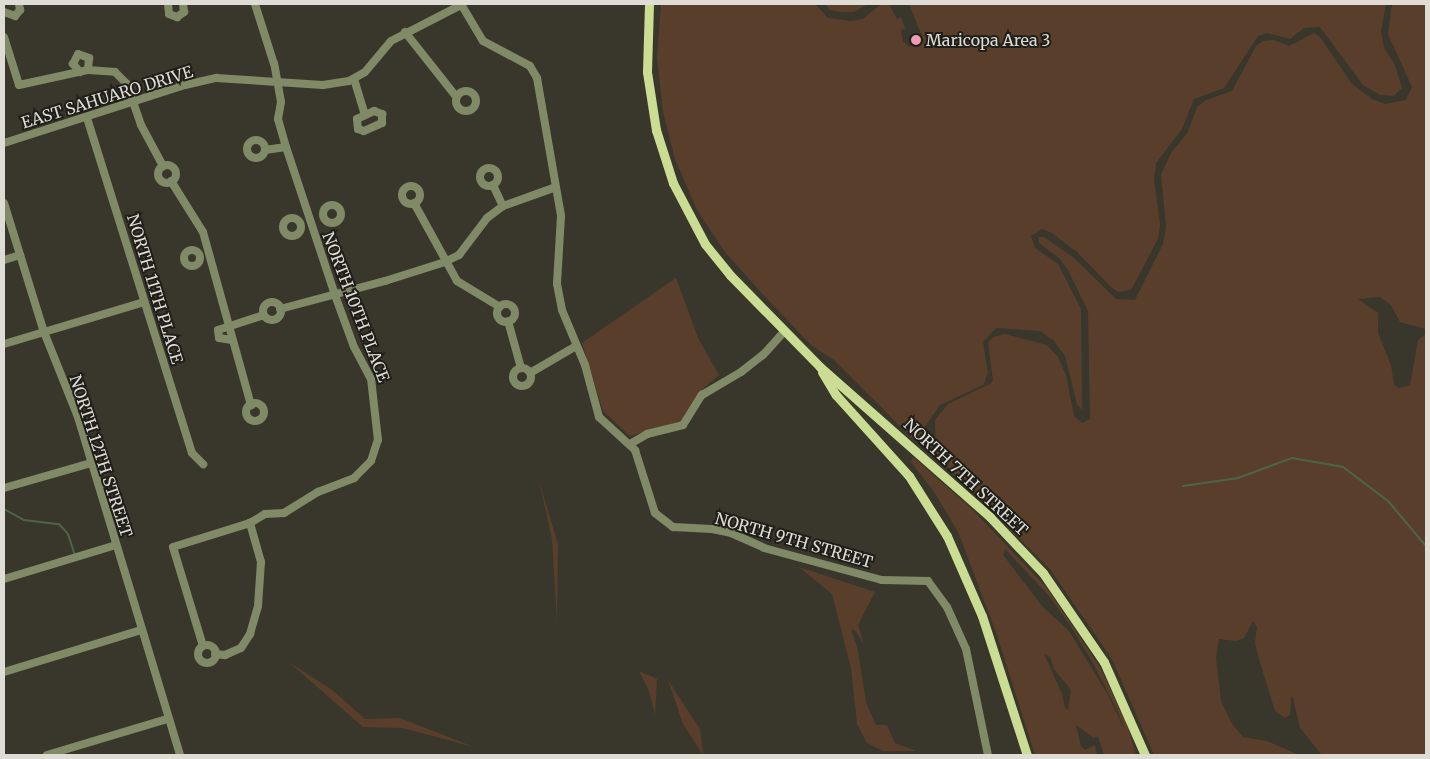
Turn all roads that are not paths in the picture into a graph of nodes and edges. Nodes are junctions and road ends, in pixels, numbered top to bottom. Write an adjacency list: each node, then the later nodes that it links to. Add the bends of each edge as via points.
1 (19, 4): 7 (street, via 20,10 15,16)
2 (168, 4): 3 (street, via 168,11 174,16 182,14)
3 (183, 4)
4 (255, 4): 11 (street, NORTH 10TH PLACE)
5 (461, 4): 8 (street); 22 (street, NORTH 9TH STREET, via 483,41 530,66 537,78)
6 (649, 4): 42 (main road, NORTH 7TH STREET, via 648,88 660,145 673,183 705,244)
7 (4, 12)
8 (405, 32): 10 (street, via 383,48 371,66); 12 (street)
9 (4, 37): 13 (street, via 19,85 84,71 116,72 127,84)
10 (354, 80): 11 (street, EAST SAHUARO DRIVE, via 335,84); 14 (street)
11 (277, 82): 13 (street, EAST SAHUARO DRIVE, via 216,78 185,84); 17 (street, NORTH 10TH PLACE, via 281,102 278,119)
12 (455, 95)
13 (133, 103): 15 (street, EAST SAHUARO DRIVE); 19 (street)
14 (366, 114)
15 (87, 118): 16 (street, EAST SAHUARO DRIVE); 35 (street, NORTH 11TH PLACE)
16 (4, 143)
17 (286, 147): 18 (street); 27 (street, NORTH 10TH PLACE)
18 (265, 150)
19 (163, 166): 20 (street, via 174,169); 20 (street, via 160,178)
20 (171, 181): 29 (street, via 203,232)
21 (493, 185): 25 (street)
22 (556, 187): 25 (street); 45 (street, NORTH 9TH STREET, via 561,216 559,297)
23 (4, 203): 30 (street, NORTH 12TH STREET)
24 (414, 203): 33 (street)
25 (503, 206): 33 (street, via 487,218 459,255)
26 (324, 217): 27 (street, NORTH 10TH PLACE)
27 (309, 221): 28 (street, NORTH 10TH PLACE); 34 (street, NORTH 10TH PLACE)
28 (300, 224)
29 (209, 252): 31 (street); 40 (street)
30 (20, 255): 32 (street); 41 (street, NORTH 12TH STREET)
31 (200, 256)
32 (4, 260)
33 (445, 262): 34 (street); 36 (street, via 457,281)
34 (335, 295): 37 (street); 54 (street, NORTH 10TH PLACE, via 371,380 375,398 378,440 371,461 354,478 318,492 284,513 265,514)
35 (144, 302): 41 (street); 52 (street, NORTH 11TH PLACE, via 192,453)
36 (500, 306): 39 (street, via 498,317); 39 (street, via 508,305 514,310)
37 (280, 309): 38 (street, via 275,320); 38 (street, via 270,303 264,307)
38 (264, 314): 40 (street)
39 (508, 321): 47 (street)
40 (227, 325): 43 (street); 43 (street, via 217,334 223,341)
41 (44, 332): 44 (street); 51 (street, NORTH 12TH STREET, via 78,417)
42 (784, 332): 46 (main road, NORTH 7TH STREET); 50 (street, via 763,355 741,372 702,395 683,425 647,434)
43 (232, 340): 49 (street)
44 (4, 344)
45 (576, 346): 48 (street); 50 (street, NORTH 9TH STREET, via 599,417)
46 (820, 367): 65 (main road, NORTH 7TH STREET, via 836,395 909,476 947,536 982,616); 66 (main road, NORTH 7TH STREET, via 990,517 1043,573 1101,656)
47 (521, 368): 48 (street); 48 (street, via 514,373 517,384 528,383)
48 (530, 372)
49 (251, 405)
50 (630, 444): 64 (street, NORTH 9TH STREET, via 635,450 656,513 673,528 712,528 764,548 882,580 928,582 947,607 966,649)
51 (91, 463): 53 (street); 55 (street, NORTH 12TH STREET)
52 (203, 464)
53 (4, 488)
54 (250, 523): 58 (street, via 173,548); 59 (street, via 261,562 258,606 250,634 241,648 226,655)
55 (116, 545): 56 (street); 57 (street, NORTH 12TH STREET)
56 (4, 579)
57 (141, 630): 60 (street); 61 (street, NORTH 12TH STREET)
58 (202, 646): 59 (street, via 210,646); 59 (street, via 198,654 203,662 210,662)
59 (215, 654)
60 (4, 672)
61 (168, 719): 62 (street); 63 (street, NORTH 12TH STREET)
62 (47, 755)
63 (180, 755)
64 (988, 755)
65 (1027, 755)
66 (1145, 755)

